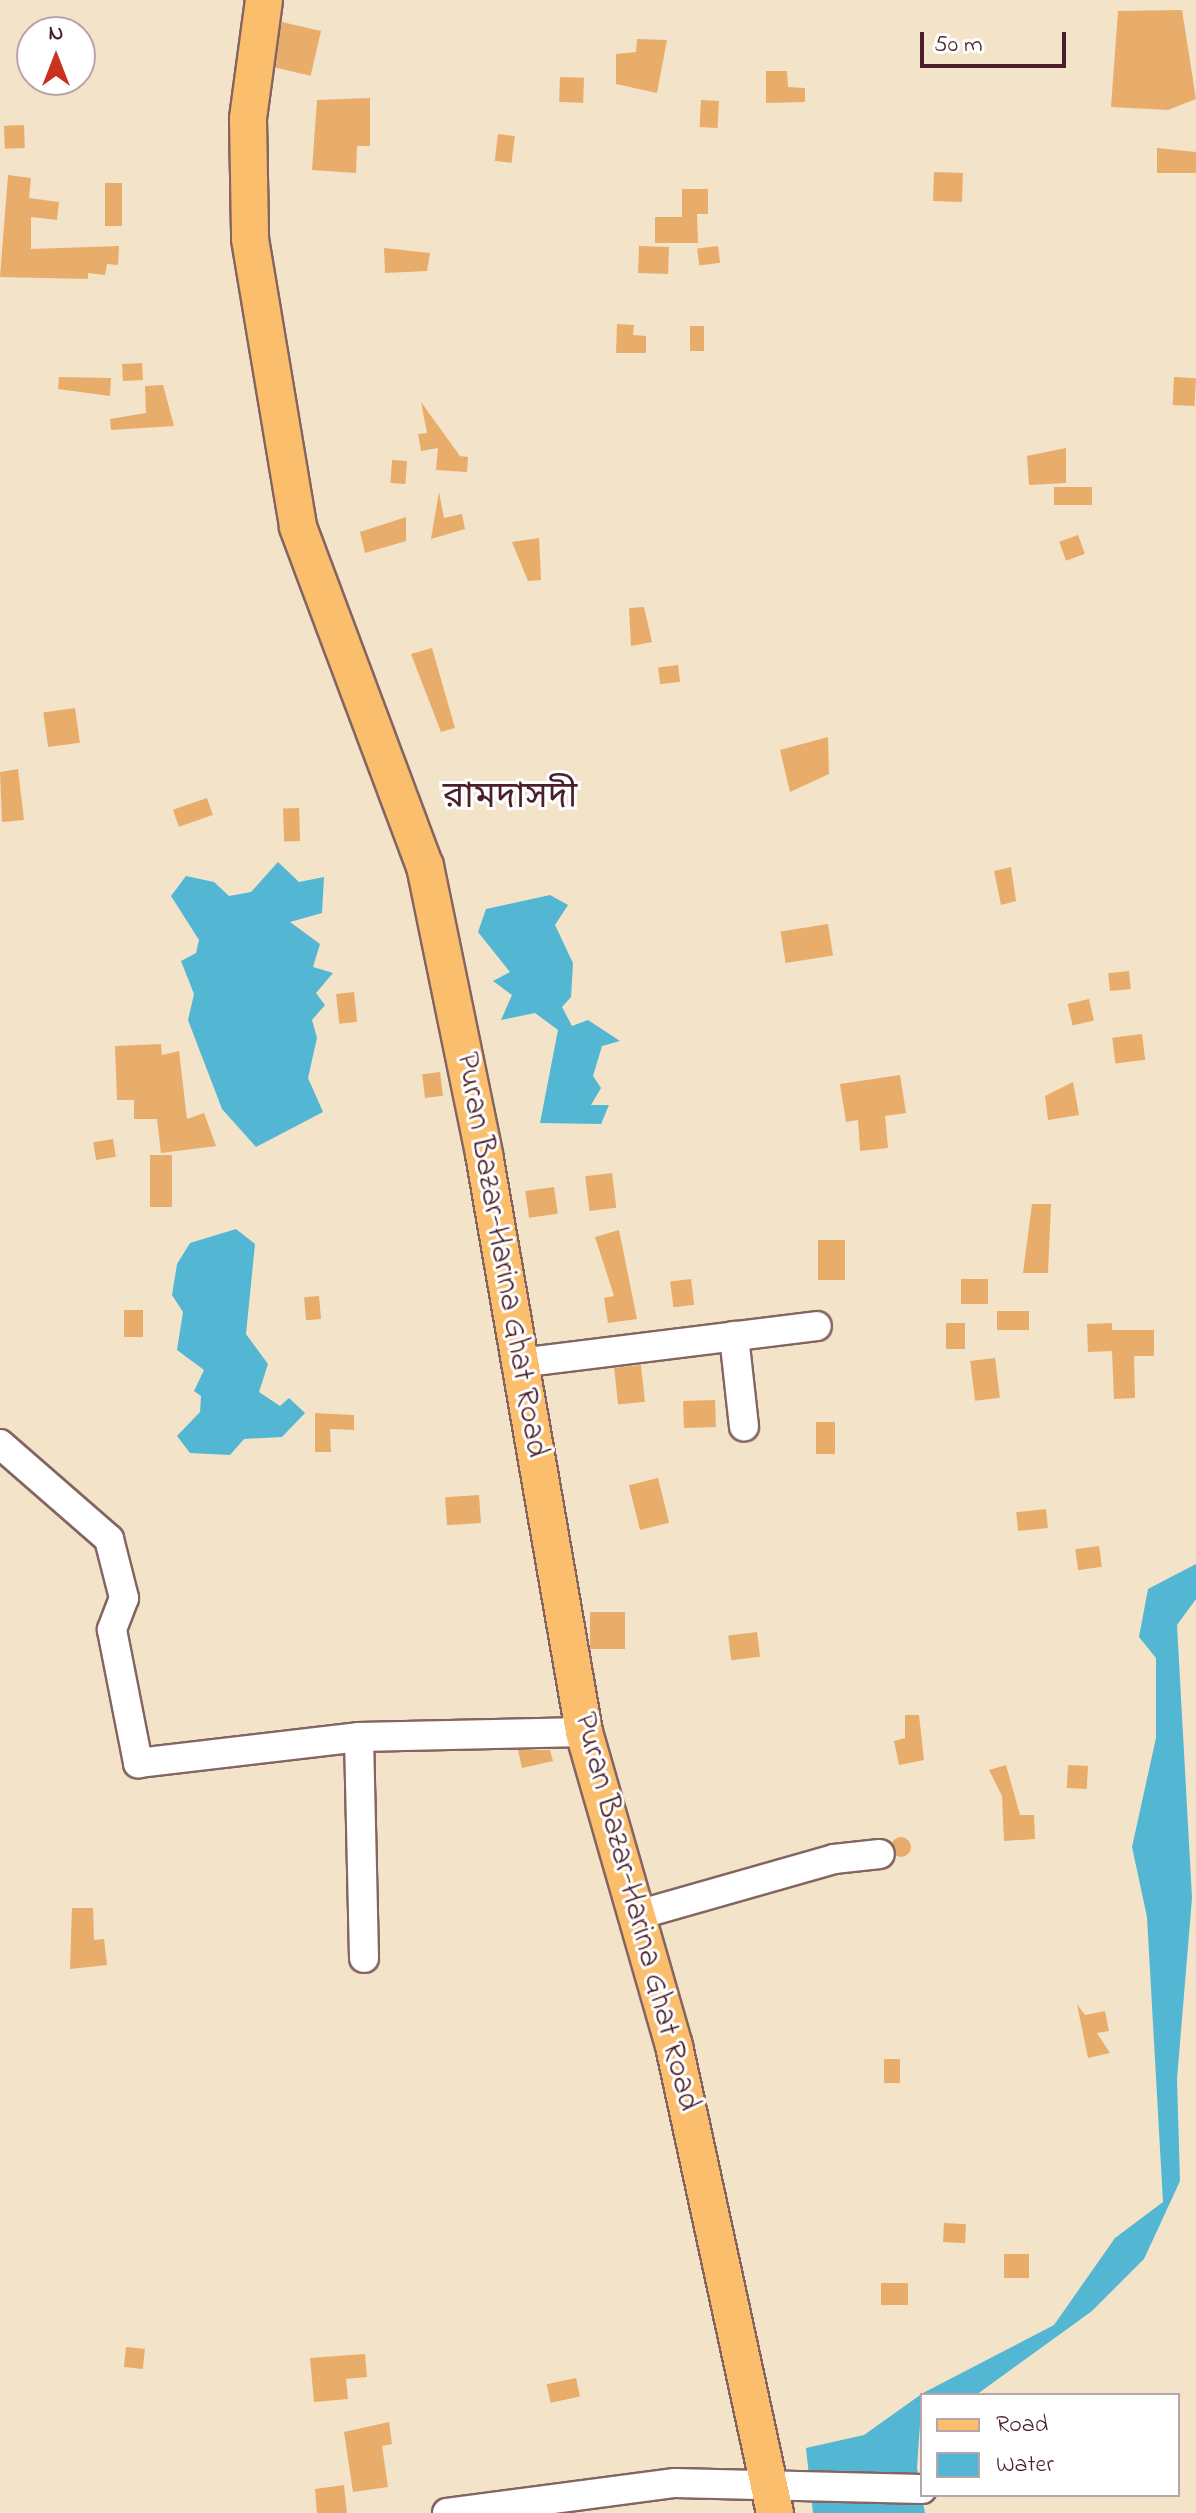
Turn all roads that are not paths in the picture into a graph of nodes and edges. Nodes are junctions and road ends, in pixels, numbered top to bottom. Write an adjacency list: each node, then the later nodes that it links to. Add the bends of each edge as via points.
1 (264, 0): 4 (main road, Puran Bazar-Harina Ghat Road, via 248,119 250,239 289,480 298,527 425,866)
2 (817, 1326): 3 (street)
3 (734, 1336): 4 (street); 5 (street)
4 (520, 1363): 7 (main road, Puran Bazar-Harina Ghat Road)
5 (744, 1426)
6 (0, 1444): 8 (street, via 60,1504 109,1539 124,1598 112,1630 138,1763)
7 (584, 1732): 8 (street); 10 (main road, Puran Bazar-Harina Ghat Road, via 605,1822)
8 (359, 1737): 11 (street)
9 (880, 1854): 10 (street, via 834,1859)
10 (641, 1914): 13 (main road, Puran Bazar-Harina Ghat Road)
11 (364, 1958)
12 (920, 2489): 13 (street)
13 (772, 2500): 14 (street, via 675,2483)
14 (447, 2513)

